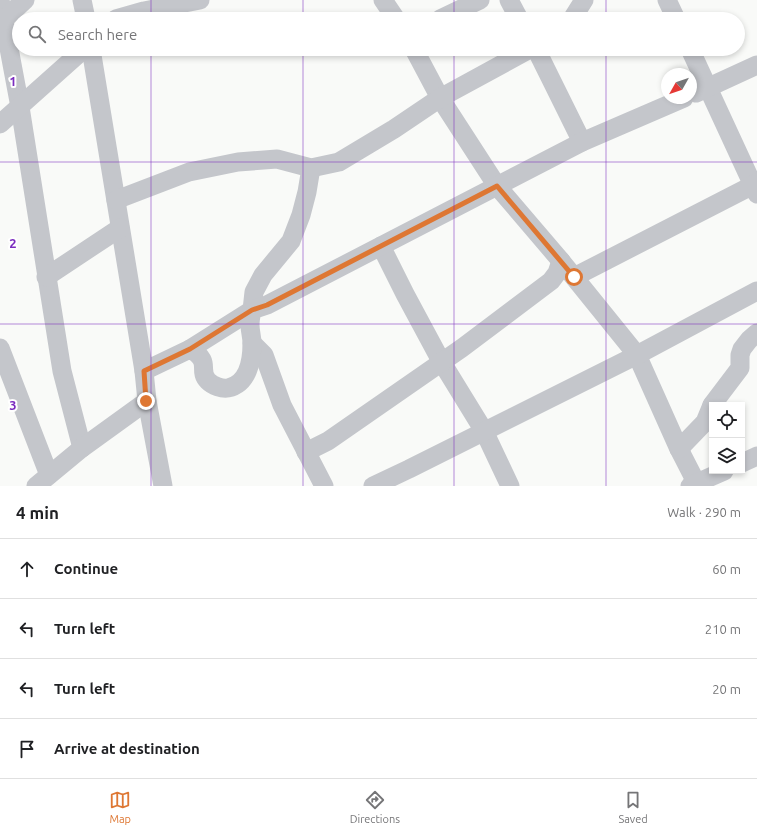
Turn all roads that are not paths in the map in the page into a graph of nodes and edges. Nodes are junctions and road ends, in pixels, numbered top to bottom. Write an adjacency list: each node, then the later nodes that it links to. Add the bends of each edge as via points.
1 (0, 0): 17 (street)
2 (25, 0): 17 (street)
3 (82, 0): 10 (street)
4 (200, 0): 11 (street)
5 (383, 0): 12 (street)
6 (480, 0): 13 (street)
7 (509, 0): 14 (street)
8 (584, 0): 15 (street)
9 (667, 0): 16 (street)
10 (85, 12)
11 (140, 12)
12 (391, 12)
13 (455, 12)
14 (515, 12)
15 (576, 12)
16 (673, 12)
17 (2, 21): 28 (street)
18 (76, 56): 28 (street)
19 (91, 56): 34 (street)
20 (418, 56): 26 (street)
21 (517, 56): 26 (street)
22 (539, 56): 30 (street)
23 (692, 56): 25 (street)
24 (757, 65): 25 (street)
25 (699, 91): 33 (street)
26 (440, 98): 31 (street, via 339,162); 32 (street)
27 (670, 104): 30 (street)
28 (20, 107): 29 (street); 38 (street)
29 (0, 124)
30 (582, 142): 32 (street)
31 (311, 168): 34 (street, via 277,159 238,162 189,172); 40 (street, via 301,215 291,241 263,275 254,292)
32 (497, 186): 36 (street); 37 (street)
33 (756, 187): 37 (street)
34 (116, 200): 35 (street)
35 (120, 228): 38 (street); 47 (street)
36 (381, 246): 40 (street, via 267,305); 46 (street, via 404,294)
37 (569, 271): 45 (street); 46 (street, via 558,273 551,281)
38 (46, 277): 52 (street, via 62,371)
39 (757, 291): 45 (street)
40 (252, 310): 42 (street); 44 (street)
41 (757, 333): 49 (street, via 742,349 740,368)
42 (252, 343): 44 (street, via 248,370 236,386 226,388 208,381 204,372 204,360); 54 (street, via 264,355 282,405)
43 (0, 348): 58 (street)
44 (190, 349): 47 (street)
45 (637, 355): 51 (street); 53 (street)
46 (442, 361): 51 (street); 54 (street, via 328,441)
47 (144, 371): 48 (street)
48 (146, 401): 52 (street); 60 (street)
49 (714, 402)
50 (709, 412): 53 (street, via 705,422)
51 (484, 431): 62 (street); 63 (street)
52 (82, 448): 58 (street)
53 (679, 449): 59 (street)
54 (306, 452): 61 (street)
55 (757, 456): 56 (street)
56 (745, 462)
57 (718, 474): 59 (street)
58 (43, 480)
59 (695, 485)
60 (163, 486)
61 (324, 486)
62 (373, 486)
63 (510, 486)

